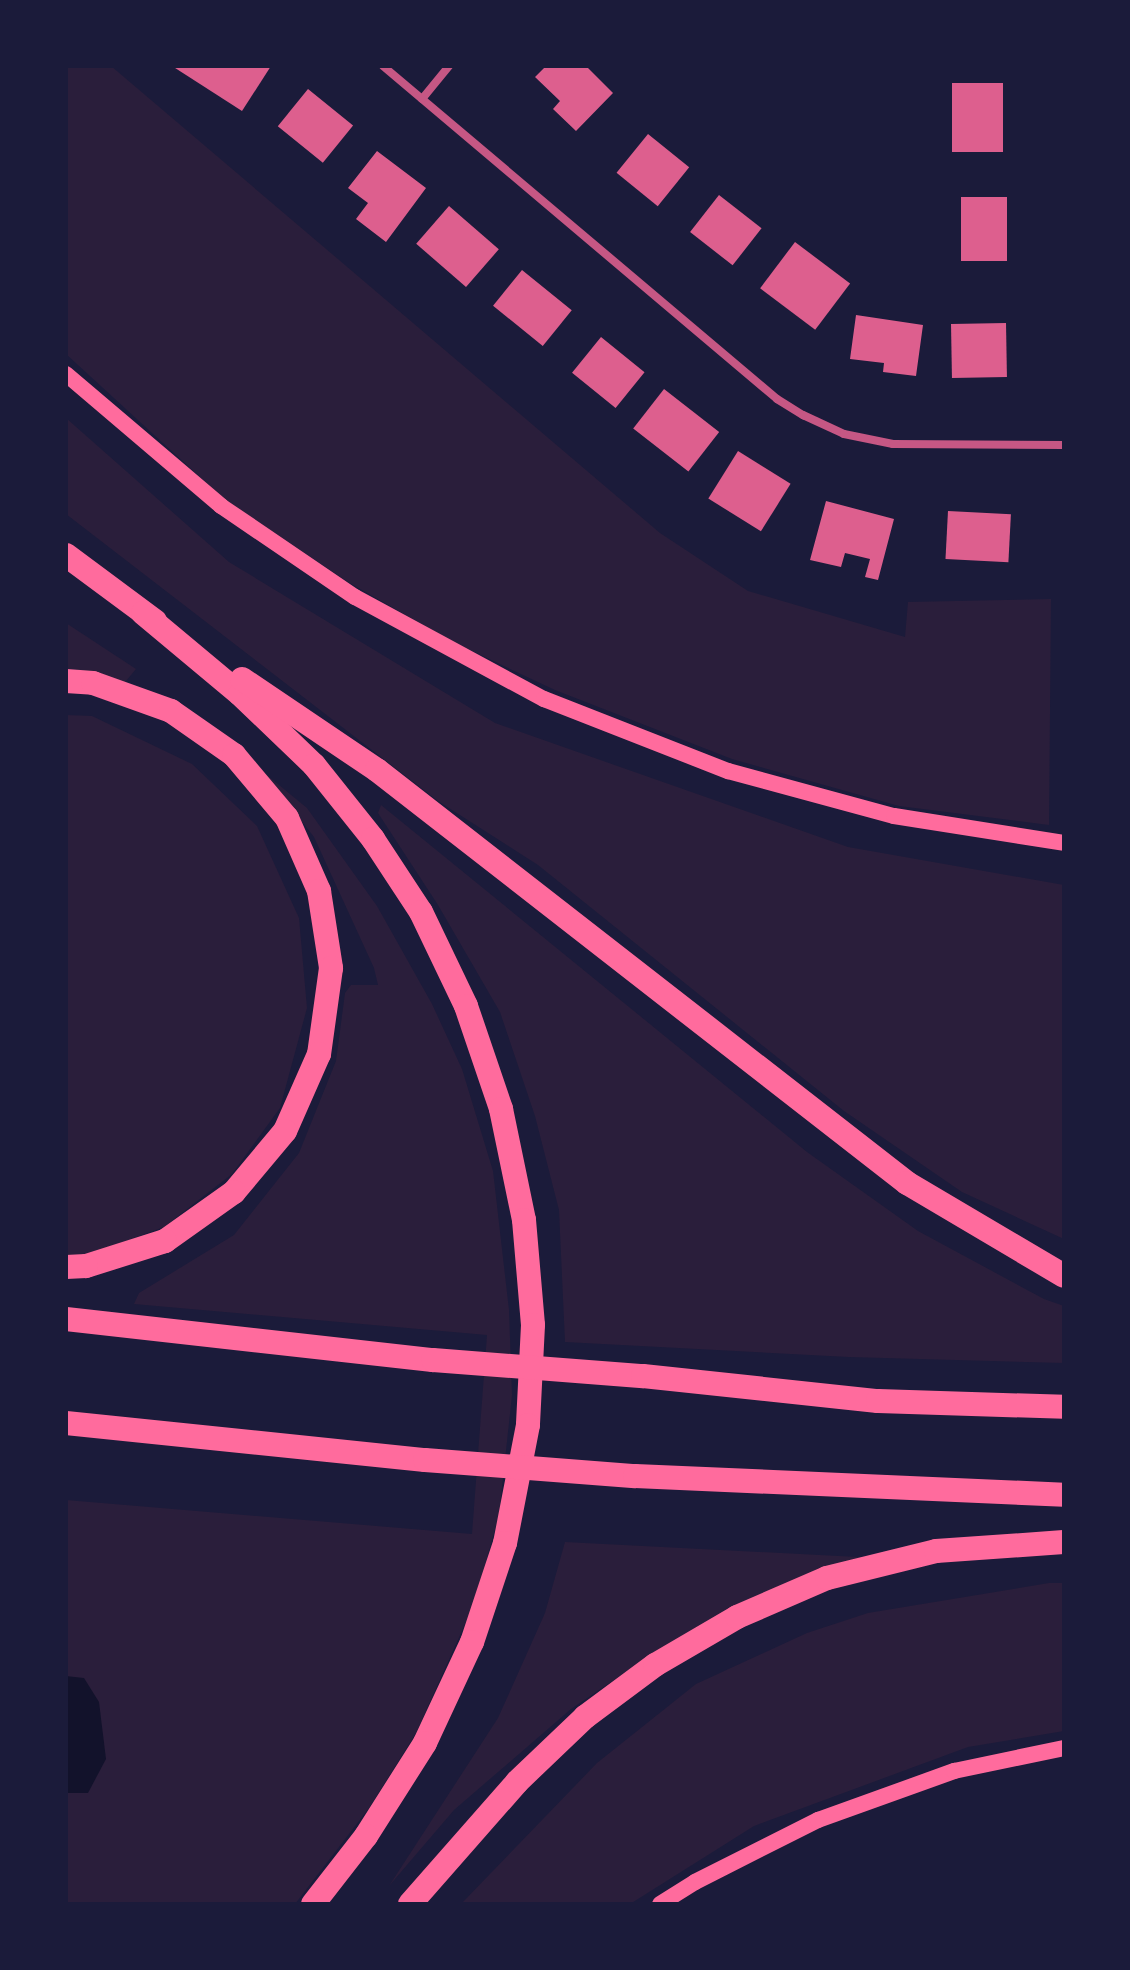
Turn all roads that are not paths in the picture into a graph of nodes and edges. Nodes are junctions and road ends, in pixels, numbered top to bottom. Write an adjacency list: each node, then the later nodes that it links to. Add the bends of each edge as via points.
1 (383, 66): 3 (street)
2 (449, 66): 3 (street)
3 (422, 99): 5 (street, via 777,399 803,415 844,434 893,444)
4 (66, 374): 9 (main road, via 221,506 355,597 544,699 743,775 894,816)
5 (1064, 445)
6 (66, 555): 7 (highway)
7 (143, 613): 11 (highway, via 377,770 907,1183); 18 (highway, via 314,765 373,839 421,912 466,1006 501,1109 524,1220 533,1325 528,1425 505,1543 472,1642 425,1743 366,1836)
8 (66, 681): 10 (highway, via 93,683 171,711 234,755 287,818 319,891 331,968 319,1054 285,1131 234,1192 165,1241 86,1266)
9 (1064, 843)
10 (66, 1267)
11 (1064, 1276)
12 (66, 1319): 13 (highway, via 878,1401)
13 (1064, 1407)
14 (66, 1423): 15 (highway, via 635,1476)
15 (1064, 1495)
16 (1064, 1542): 19 (highway, via 936,1551 827,1578 737,1617 655,1665 585,1717 517,1782)
17 (1064, 1748): 20 (main road, via 954,1771 818,1820)
18 (313, 1904)
19 (411, 1904)
20 (660, 1904)

